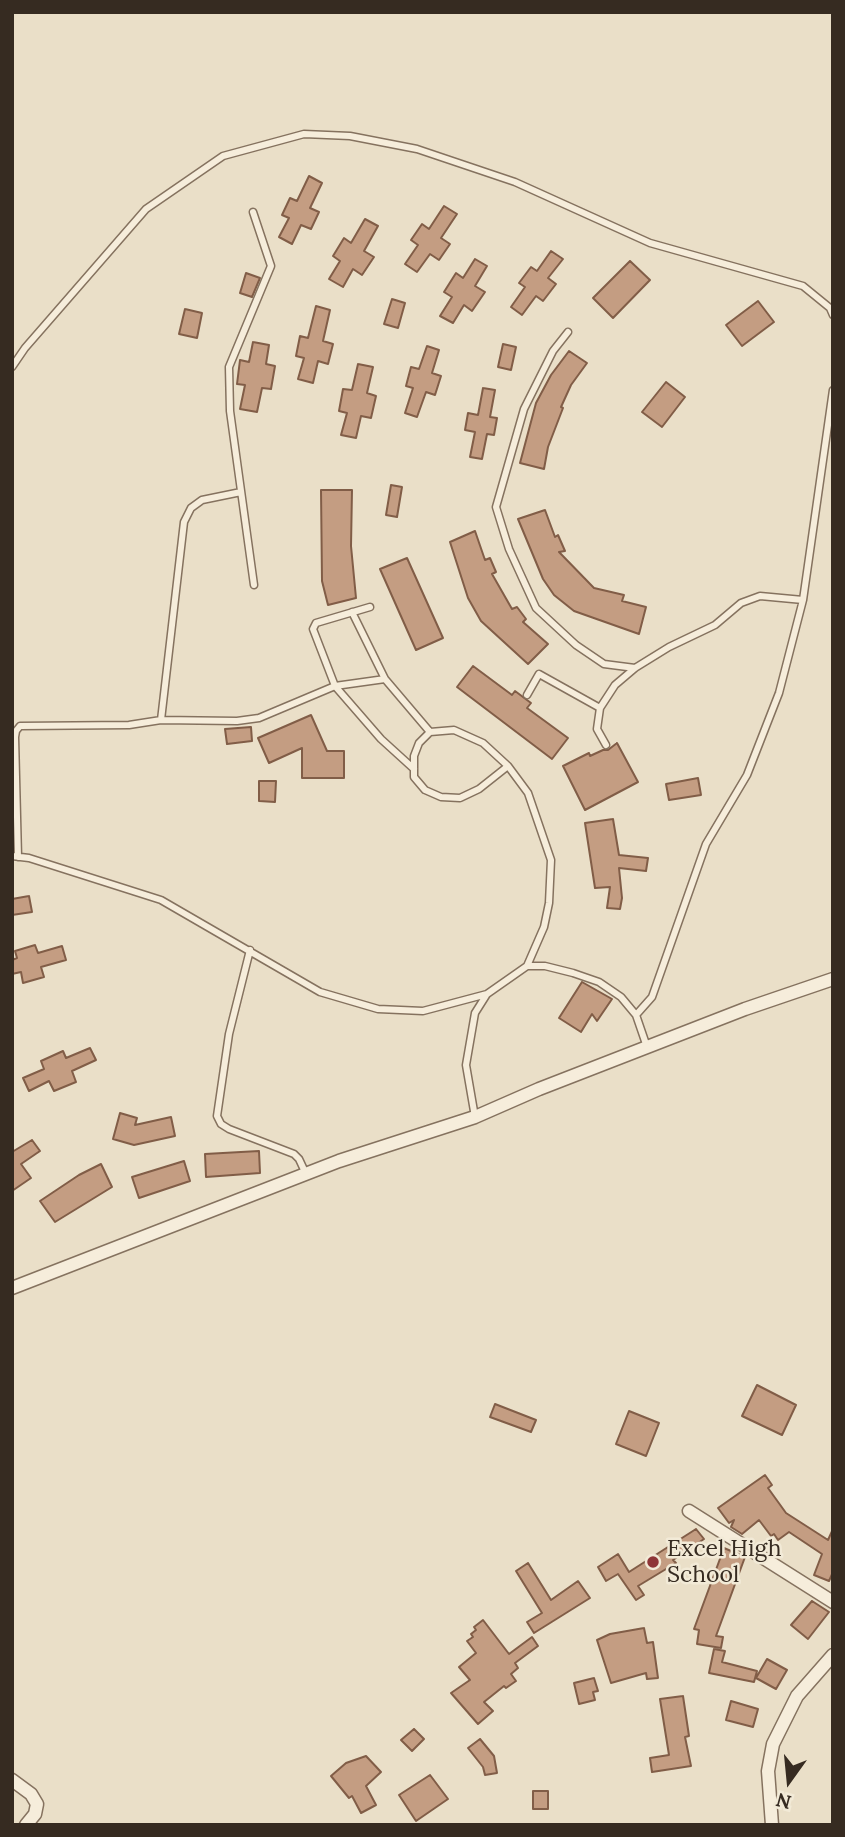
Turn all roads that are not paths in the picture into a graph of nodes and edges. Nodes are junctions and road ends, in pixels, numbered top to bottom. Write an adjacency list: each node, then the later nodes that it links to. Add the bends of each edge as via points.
1 (253, 212): 6 (lane, via 271,266 229,367)
2 (833, 315): 4 (lane, via 803,286 650,243 515,182 417,149 350,136 304,134 223,156 146,209)
3 (568, 332): 11 (lane, via 553,351 524,409 496,507 536,608 604,664)
4 (12, 367)
5 (833, 390): 8 (lane)
6 (241, 492): 7 (lane); 16 (lane, via 202,500 184,522)
7 (254, 586)
8 (803, 600): 11 (lane, via 760,596 741,603 715,625); 26 (lane, via 779,693 752,764 706,844 652,997)
9 (370, 607): 10 (lane)
10 (352, 612): 12 (lane); 13 (lane, via 314,626)
11 (635, 668): 15 (lane, via 615,685)
12 (385, 679): 13 (lane); 17 (lane)
13 (335, 686): 16 (lane, via 258,718); 20 (lane, via 380,739)
14 (527, 695): 15 (lane, via 539,674)
15 (600, 708): 18 (lane, via 597,729)
16 (161, 720): 21 (lane, via 129,725 20,726 15,737)
17 (430, 732): 19 (lane, via 454,730 483,743); 20 (lane, via 419,743)
18 (607, 745)
19 (508, 766): 20 (lane, via 460,798 425,790 414,777); 23 (lane, via 528,793 551,860 544,927)
20 (414, 769)
21 (15, 856): 22 (lane, via 161,900)
22 (250, 950): 25 (lane, via 320,992 378,1009 423,1011); 29 (lane, via 229,1034 217,1116 229,1129 294,1154)
23 (527, 966): 25 (lane); 26 (lane, via 545,965 599,982)
24 (833, 979): 27 (street)
25 (487, 994): 28 (lane, via 475,1013 466,1065)
26 (636, 1014): 27 (lane)
27 (647, 1047): 28 (street)
28 (475, 1117): 29 (street)
29 (306, 1174): 30 (street)
30 (12, 1288)
31 (689, 1511): 32 (street)
32 (833, 1602)
33 (833, 1655): 36 (street, via 797,1696 773,1744 768,1771)
34 (12, 1780): 35 (street, via 37,1804)
35 (26, 1825)
36 (772, 1825)

